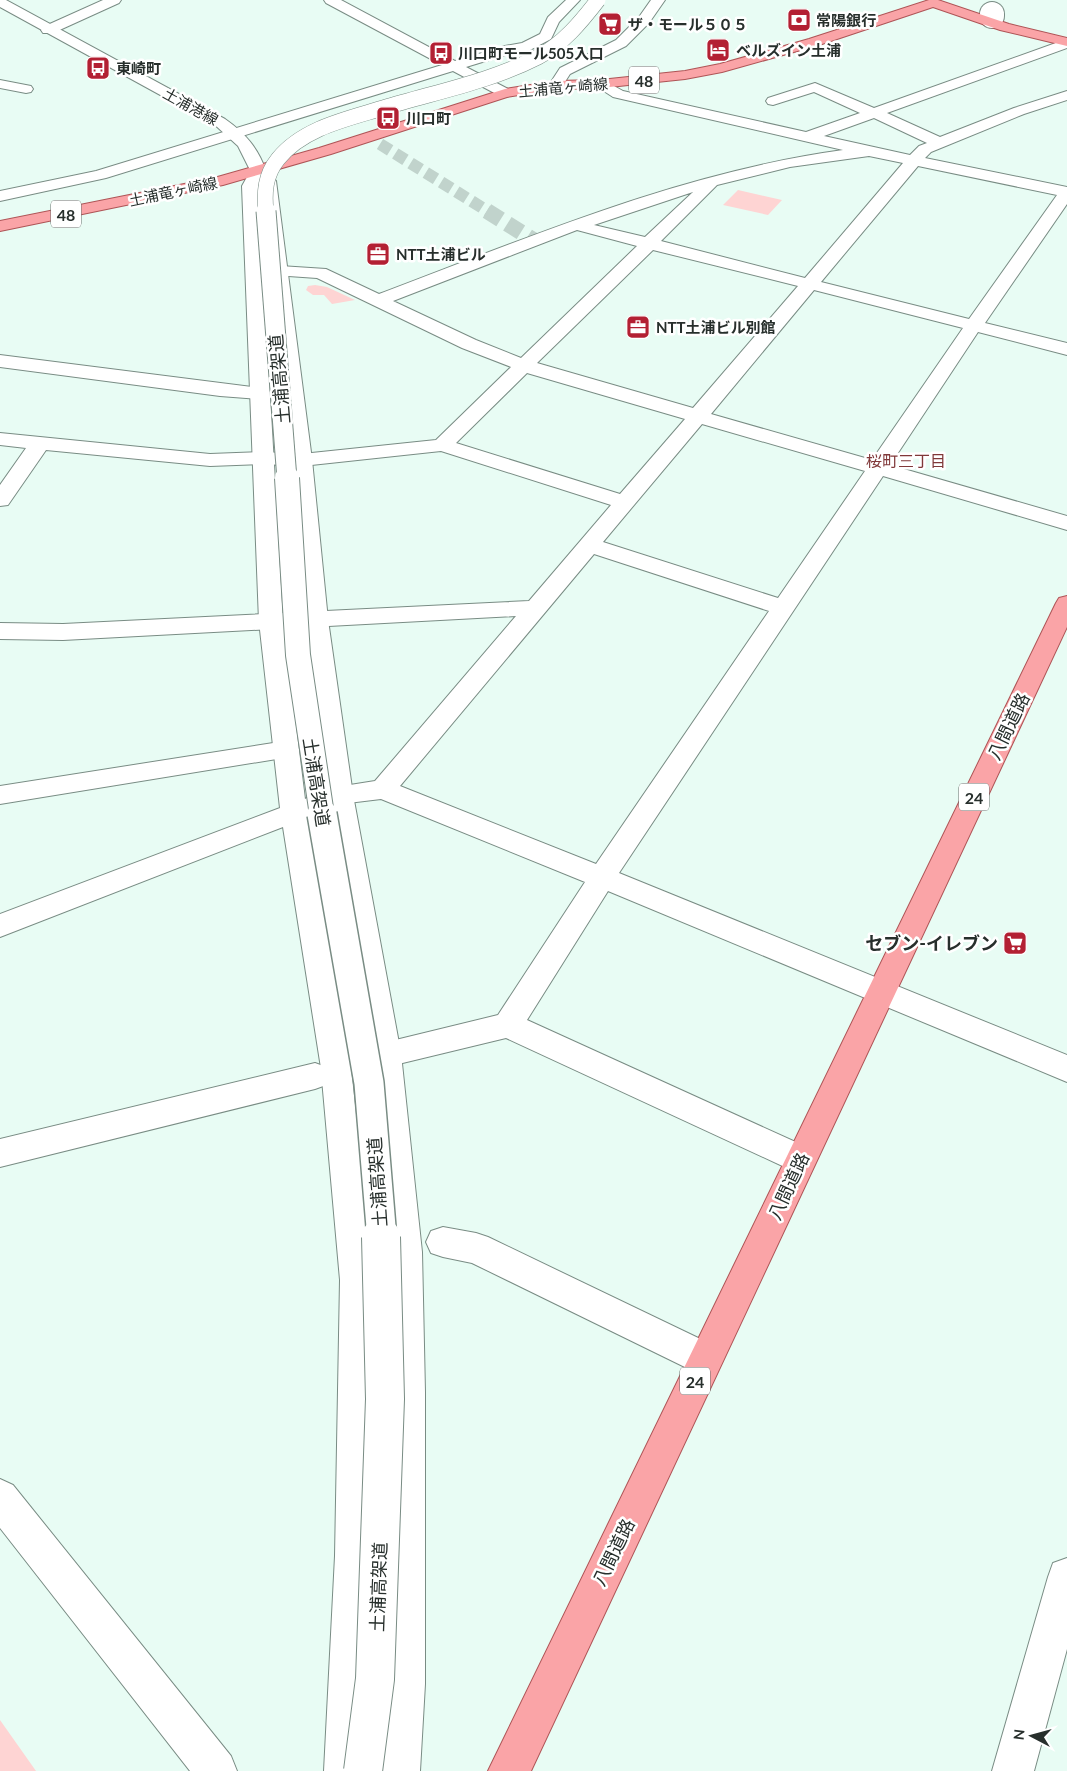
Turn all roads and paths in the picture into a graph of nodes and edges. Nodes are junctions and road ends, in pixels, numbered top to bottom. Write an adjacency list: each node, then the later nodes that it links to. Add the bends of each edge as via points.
1 (114, 0): 8 (street)
2 (331, 0): 13 (street)
3 (573, 0): 12 (street, via 554,20 546,36 525,47)
4 (598, 0): 80 (street, 土浦高架道, bridge, via 564,40 539,57 351,118 309,135 281,156 268,176 264,192 298,655 369,1083 383,1257 385,1399 375,1680)
5 (658, 0): 14 (street, via 621,43)
6 (937, 1): 11 (main road, 土浦竜ヶ崎線 / 48, via 1005,27); 16 (main road, 土浦竜ヶ崎線 / 48, via 832,37 722,68)
7 (0, 2): 10 (street, 土浦港線)
8 (81, 13): 9 (street); 10 (street)
9 (98, 19)
10 (48, 30): 23 (street, 土浦港線)
11 (1067, 42): 22 (street)
12 (510, 49): 13 (street); 14 (street)
13 (453, 66): 19 (street); 23 (street)
14 (565, 71): 17 (street)
15 (0, 84): 18 (street)
16 (600, 84): 17 (main road, 土浦竜ヶ崎線 / 48); 24 (street, via 618,94)
17 (556, 85): 19 (main road, 土浦竜ヶ崎線 / 48)
18 (26, 89)
19 (505, 93): 28 (main road, 土浦竜ヶ崎線 / 48)
20 (1067, 95): 25 (street)
21 (773, 101): 22 (street, via 815,87)
22 (875, 113): 24 (street); 25 (street)
23 (236, 133): 28 (street, 土浦港線, via 252,153); 31 (street, via 100,175)
24 (807, 137): 26 (street)
25 (940, 143): 27 (street, via 926,148)
26 (869, 151): 27 (street); 29 (street, via 790,162)
27 (914, 160): 30 (street); 36 (street)
28 (258, 171): 33 (main road, 土浦竜ヶ崎線 / 48); 35 (street, 土浦港線, via 268,181); 42 (street, via 250,186)
29 (711, 183): 32 (street); 34 (street)
30 (1067, 192): 38 (street)
31 (0, 196)
32 (576, 225): 34 (street); 37 (street)
33 (0, 226)
34 (650, 244): 36 (street); 41 (street)
35 (280, 271): 37 (street, via 320,273); 48 (street, 土浦港線)
36 (808, 284): 38 (street); 43 (street)
37 (377, 301): 41 (street)
38 (974, 326): 39 (street); 49 (street)
39 (1067, 349)
40 (0, 360): 42 (street)
41 (525, 366): 43 (street); 46 (street)
42 (260, 393): 47 (street)
43 (697, 415): 49 (street); 51 (street)
44 (0, 439): 45 (street)
45 (40, 443): 47 (street, via 210,460); 50 (street)
46 (442, 445): 48 (street); 51 (street)
47 (264, 458): 48 (street); 58 (street)
48 (302, 460): 57 (street, 土浦港線)
49 (879, 468): 52 (street); 56 (street)
50 (0, 500)
51 (626, 502): 53 (street)
52 (1067, 523)
53 (589, 545): 55 (street); 56 (street)
54 (1067, 602): 67 (main road, 八間道路 / 24)
55 (534, 608): 57 (street); 61 (street)
56 (784, 608): 65 (street)
57 (316, 620): 58 (street); 63 (street, 土浦港線)
58 (272, 621): 59 (street, via 63,632); 60 (street)
59 (0, 631)
60 (286, 750): 62 (street); 64 (street)
61 (383, 789): 63 (street); 65 (street)
62 (0, 795)
63 (340, 795): 64 (street); 69 (street, 土浦港線)
64 (294, 813): 66 (street); 79 (street, via 336,1068 357,1280 354,1556)
65 (602, 877): 67 (street); 68 (street)
66 (0, 926)
67 (881, 991): 70 (street); 73 (main road, 八間道路 / 24)
68 (508, 1025): 69 (street); 73 (street)
69 (386, 1054): 81 (street, 土浦港線, via 405,1252 406,1674)
70 (1067, 1070)
71 (315, 1076): 72 (street)
72 (0, 1153)
73 (800, 1159): 75 (main road, 八間道路 / 24)
74 (443, 1242): 75 (street, via 476,1248)
75 (705, 1359): 82 (main road, 八間道路 / 24)
76 (0, 1498): 78 (street)
77 (1067, 1577): 83 (street)
78 (216, 1771)
79 (345, 1771)
80 (363, 1771)
81 (399, 1771)
82 (509, 1771)
83 (1013, 1771)

